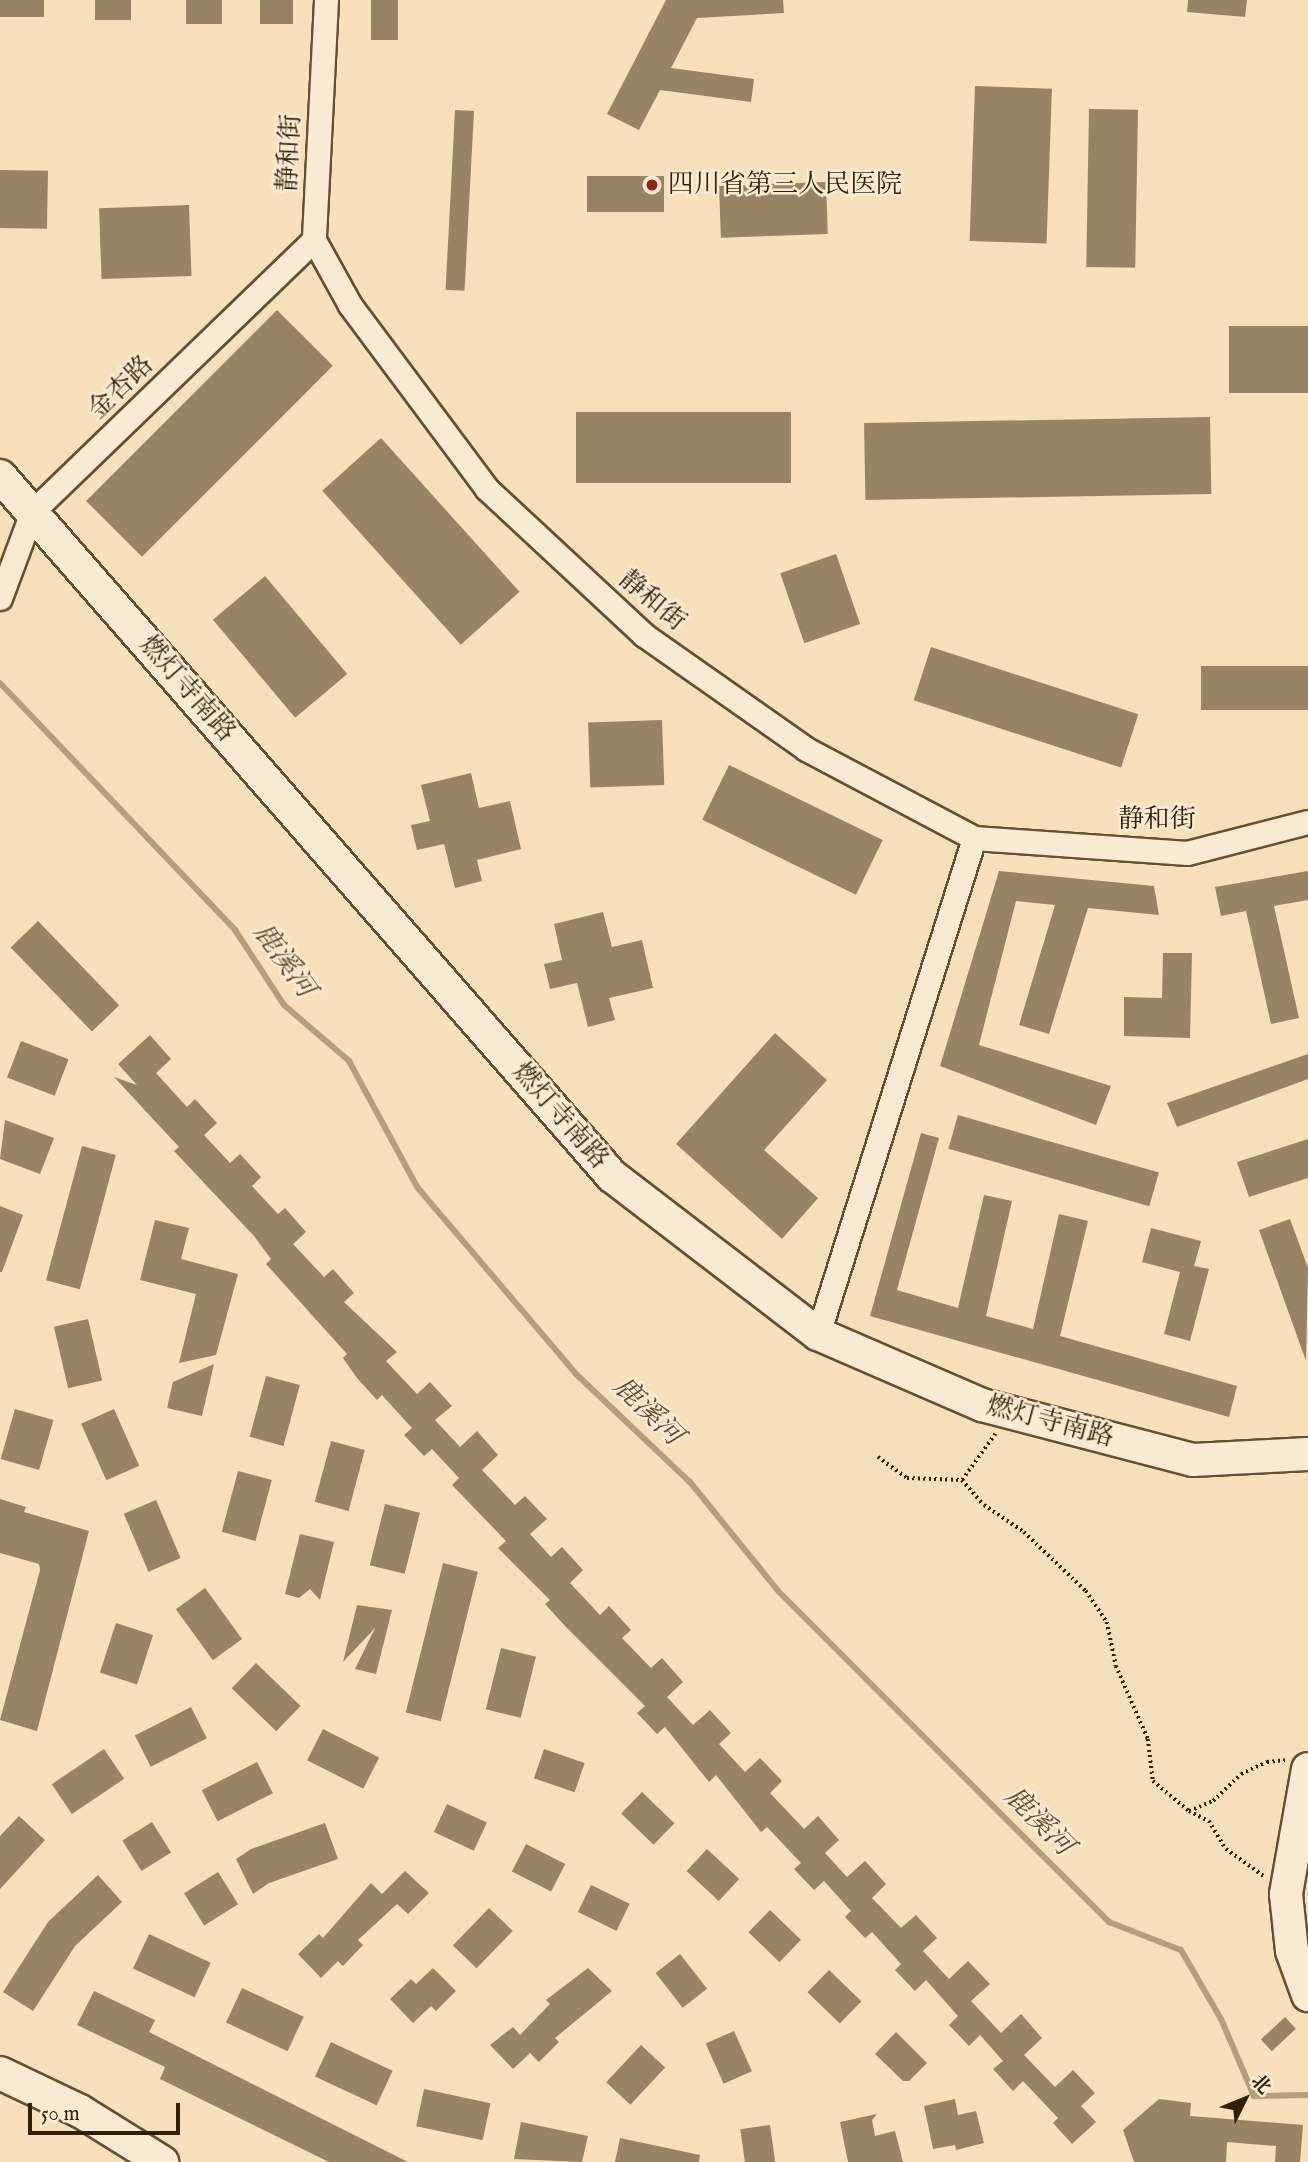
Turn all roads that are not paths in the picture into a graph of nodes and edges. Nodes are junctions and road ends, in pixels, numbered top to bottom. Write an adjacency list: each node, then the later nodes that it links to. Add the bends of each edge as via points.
1 (326, 0): 2 (street, 静和街)
2 (314, 240): 4 (street, 金杏路); 7 (street, 静和街, via 350,304 487,489 644,635 806,748)
3 (0, 476): 4 (street, 燃灯寺南路)
4 (32, 512): 5 (street, 金杏路); 8 (street, 燃灯寺南路, via 612,1176)
5 (0, 598)
6 (1308, 822): 7 (street, 静和街, via 1187,853)
7 (974, 838): 8 (street)
8 (818, 1334): 9 (street, 燃灯寺南路, via 1005,1411 1193,1460)
9 (1308, 1454)
10 (1303, 1778): 11 (street, via 1287,1891 1293,1951)
11 (1308, 1995)
12 (0, 2073): 13 (street, via 80,2111)
13 (162, 2162)

